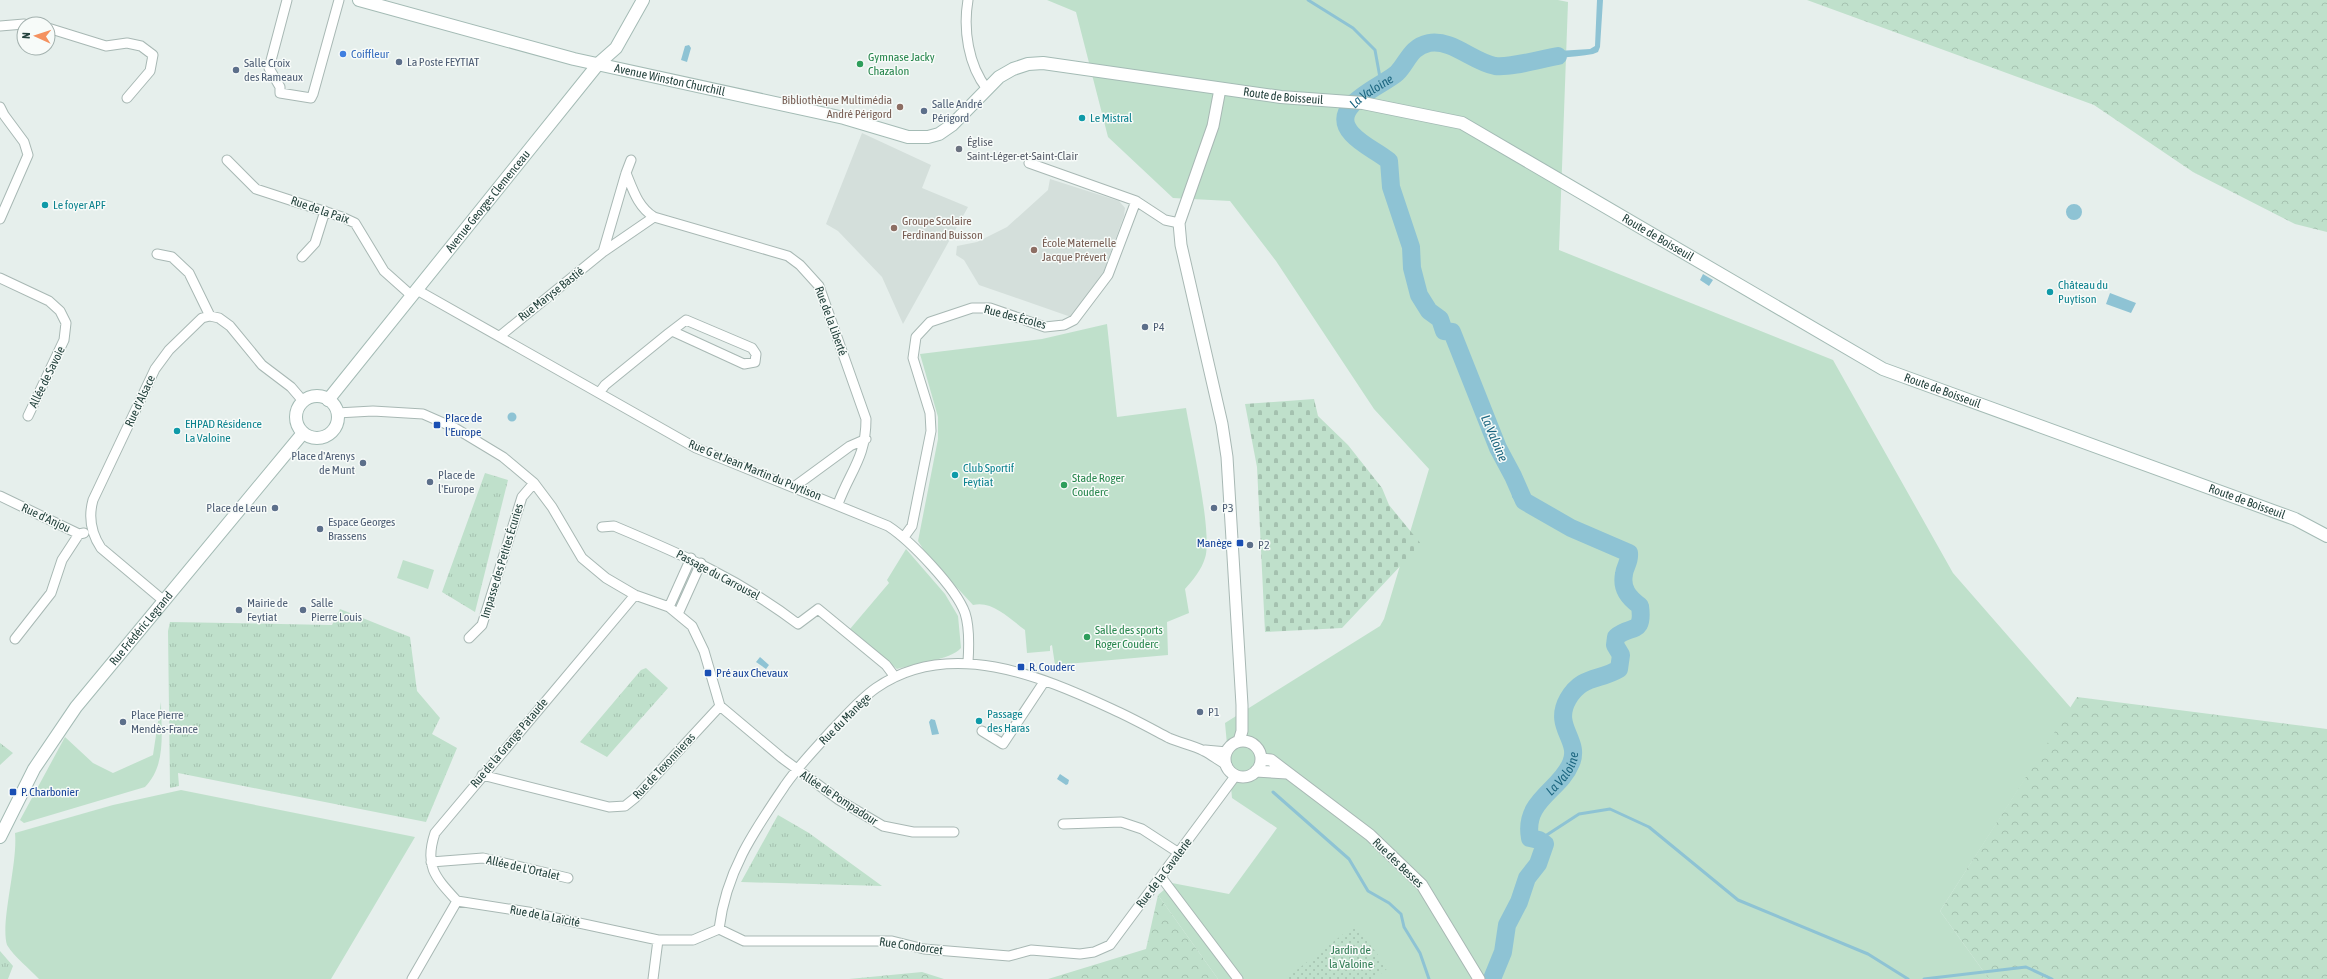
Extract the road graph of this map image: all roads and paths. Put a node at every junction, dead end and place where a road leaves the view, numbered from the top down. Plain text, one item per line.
1 (287, 0) edge
2 (339, 0) edge
3 (359, 0) edge
4 (643, 0) edge
5 (968, 0) edge
6 (394, 5) edge
7 (16, 25) edge
8 (0, 26) edge
9 (56, 30) edge
10 (599, 63) junction
11 (987, 89) junction
12 (1220, 89) junction
13 (127, 98) dead end
14 (972, 105) joint
15 (0, 107) edge
16 (227, 160) dead end
17 (631, 160) dead end
18 (1030, 163) dead end
19 (626, 173) junction
20 (1136, 201) junction
21 (2, 208) edge
22 (324, 211) junction
23 (654, 217) junction
24 (0, 219) edge
25 (1179, 223) junction
26 (603, 252) junction
27 (157, 254) dead end
28 (302, 257) dead end
29 (0, 278) edge
30 (415, 293) junction
31 (210, 316) junction
32 (672, 331) junction
33 (500, 336) junction
34 (599, 393) junction
35 (328, 400) junction
36 (303, 401) junction
37 (337, 413) junction
38 (28, 416) dead end
39 (303, 433) junction
40 (866, 439) junction
41 (534, 482) junction
42 (794, 487) junction
43 (0, 496) edge
44 (838, 504) junction
45 (602, 527) dead end
46 (92, 531) junction
47 (79, 534) junction
48 (2327, 536) edge
49 (904, 537) junction
50 (692, 558) junction
51 (701, 563) junction
52 (635, 595) junction
53 (164, 601) junction
54 (669, 607) junction
55 (678, 614) junction
56 (469, 638) dead end
57 (15, 640) dead end
58 (968, 662) junction
59 (895, 678) junction
60 (1044, 682) junction
61 (1242, 705) junction
62 (720, 706) junction
63 (982, 731) dead end
64 (1239, 741) junction
65 (1255, 745) junction
66 (1203, 750) junction
67 (1227, 752) junction
68 (1261, 759) junction
69 (1227, 765) junction
70 (796, 770) junction
71 (1256, 771) junction
72 (1288, 774) junction
73 (482, 775) junction
74 (1236, 775) junction
75 (4, 821) edge
76 (1063, 824) dead end
77 (954, 832) dead end
78 (0, 837) edge
79 (1179, 853) junction
80 (431, 862) junction
81 (1161, 877) junction
82 (568, 878) dead end
83 (457, 901) junction
84 (719, 929) junction
85 (658, 940) junction
86 (1080, 954) joint
87 (412, 979) edge
88 (653, 979) edge
89 (1238, 979) edge
90 (1479, 979) edge

1 - 2 street
3 - 6 main road, Avenue Winston Churchill
4 - 10 main road, Avenue Georges Clemenceau
5 - 11 street
6 - 10 main road, Avenue Winston Churchill
7 - 8 street
9 - 13 street
10 - 14 main road, Avenue Winston Churchill
10 - 30 main road, Avenue Georges Clemenceau
11 - 12 main road, Route de Boisseuil
11 - 14 main road, Route de Boisseuil
12 - 25 street
12 - 48 main road, Route de Boisseuil
15 - 21 street
16 - 22 street, Rue de la Paix
17 - 19 street
18 - 20 street
19 - 23 street
19 - 26 street
20 - 25 street
20 - 49 street, Rue des Écoles
21 - 24 street
22 - 28 street
22 - 30 street, Rue de la Paix
23 - 26 street, Rue Maryse Bastié
23 - 40 street, Rue de la Liberté
25 - 61 street
26 - 33 street, Rue Maryse Bastié
27 - 31 street
29 - 38 street, Allée de Savoie
30 - 33 street, Rue G et Jean Martin du Puytison
30 - 35 main road, Avenue Georges Clemenceau
31 - 36 street
31 - 46 street, Rue d'Alsace
32 - 32 street
32 - 34 street
33 - 34 street, Rue G et Jean Martin du Puytison
34 - 42 street, Rue G et Jean Martin du Puytison
35 - 36 main road
35 - 37 main road
36 - 39 main road
37 - 39 main road
37 - 41 street
39 - 53 main road, Rue Frédéric Legrand
40 - 42 street
40 - 44 street, Rue de la Liberté
41 - 52 street
41 - 56 street, Impasse des Petites Écuries
42 - 44 street, Rue G et Jean Martin du Puytison
43 - 47 street, Rue d'Anjou
44 - 49 street, Rue G et Jean Martin du Puytison
45 - 50 street, Passage du Carrousel
46 - 47 street, Rue d'Anjou
46 - 53 street, Rue d'Alsace
47 - 57 street
49 - 58 street, Rue G et Jean Martin du Puytison
50 - 51 street, Passage du Carrousel
50 - 54 street
51 - 55 street
51 - 59 street, Passage du Carrousel
52 - 54 street
52 - 73 street, Rue de la Grange Pataude
53 - 75 main road, Rue Frédéric Legrand
54 - 55 street
55 - 62 street
58 - 59 street, Rue du Manège
58 - 60 street, Rue du Manège
59 - 70 street, Rue du Manège
60 - 63 street
60 - 66 street, Rue du Manège
61 - 64 street
61 - 65 street
62 - 70 street, Allée de Pompadour
62 - 73 street, Rue de Texonnieras
64 - 65 street
64 - 67 street
65 - 68 street
66 - 67 street, Rue du Manège
66 - 69 street, Rue du Manège
67 - 69 street
68 - 71 street
68 - 72 street, Rue des Besses
69 - 74 street
70 - 77 street, Allée de Pompadour
70 - 84 street, Rue du Manège
71 - 72 street
71 - 74 street
72 - 90 street, Rue des Besses
73 - 80 street, Rue de la Grange Pataude
74 - 79 street, Rue de la Cavalerie
75 - 78 main road, Rue Frédéric Legrand
76 - 79 street
79 - 81 street, Rue de la Cavalerie
80 - 82 street, Allée de L'Ortalet
80 - 83 street, Rue de la Grange Pataude
81 - 86 street, Rue de la Cavalerie
81 - 89 street
83 - 85 street, Rue de la Laïcité
83 - 87 street
84 - 85 street, Rue de la Laïcité
84 - 86 street, Rue Condorcet
85 - 88 street

